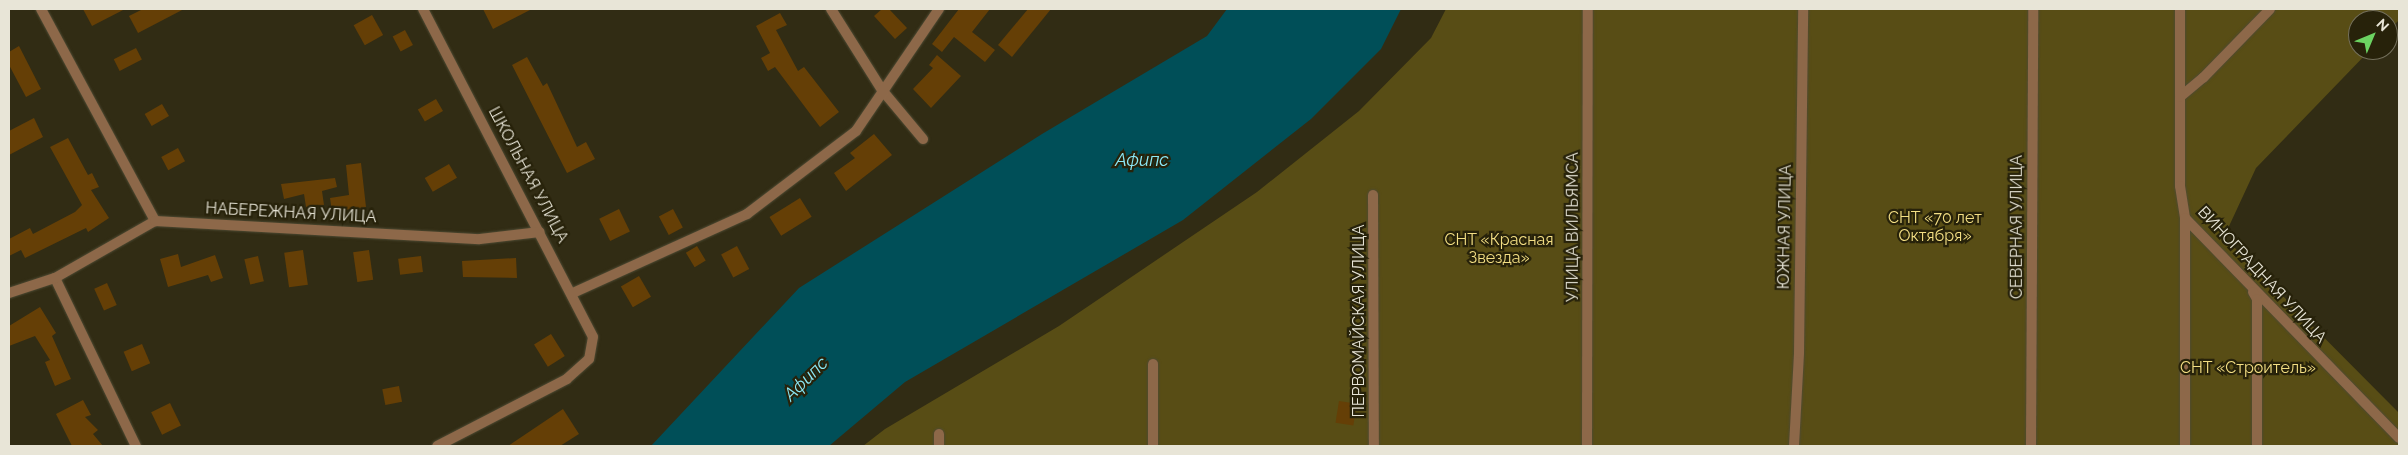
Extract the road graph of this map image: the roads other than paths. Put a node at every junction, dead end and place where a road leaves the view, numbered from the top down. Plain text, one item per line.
1 (41, 9) edge
2 (423, 9) edge
3 (831, 9) edge
4 (940, 9) edge
5 (1588, 9) edge
6 (1803, 9) edge
7 (2033, 9) edge
8 (2180, 9) edge
9 (2270, 9) edge
10 (882, 90) junction
11 (2180, 97) junction
12 (923, 139) dead end
13 (1374, 195) dead end
14 (2185, 218) junction
15 (155, 221) junction
16 (540, 232) junction
17 (55, 278) junction
18 (2249, 285) junction
19 (9, 293) edge
20 (573, 293) junction
21 (1153, 364) dead end
22 (939, 434) dead end
23 (2399, 438) edge
24 (136, 446) edge
25 (437, 446) edge
26 (939, 446) edge
27 (1153, 446) edge
28 (1374, 446) edge
29 (1587, 446) edge
30 (1794, 446) edge
31 (2031, 446) edge
32 (2185, 446) edge
33 (2257, 446) edge

1 - 15 street
2 - 16 street, ШКОЛЬНАЯ УЛИЦА
3 - 10 street
4 - 10 street
5 - 29 street, УЛИЦА ВИЛЬЯМСА
6 - 30 street, ЮЖНАЯ УЛИЦА
7 - 31 street, СЕВЕРНАЯ УЛИЦА
8 - 11 street, ВИНОГРАДНАЯ УЛИЦА
9 - 11 street
10 - 12 street
10 - 20 street
11 - 14 street, ВИНОГРАДНАЯ УЛИЦА
13 - 28 street, ПЕРВОМАЙСКАЯ УЛИЦА
14 - 18 street, ВИНОГРАДНАЯ УЛИЦА
14 - 32 street
15 - 16 street, НАБЕРЕЖНАЯ УЛИЦА
15 - 17 street
16 - 20 street, ШКОЛЬНАЯ УЛИЦА
17 - 19 street
17 - 24 street
18 - 23 street, ВИНОГРАДНАЯ УЛИЦА
18 - 33 street
20 - 25 street, ШКОЛЬНАЯ УЛИЦА
21 - 27 street
22 - 26 street

